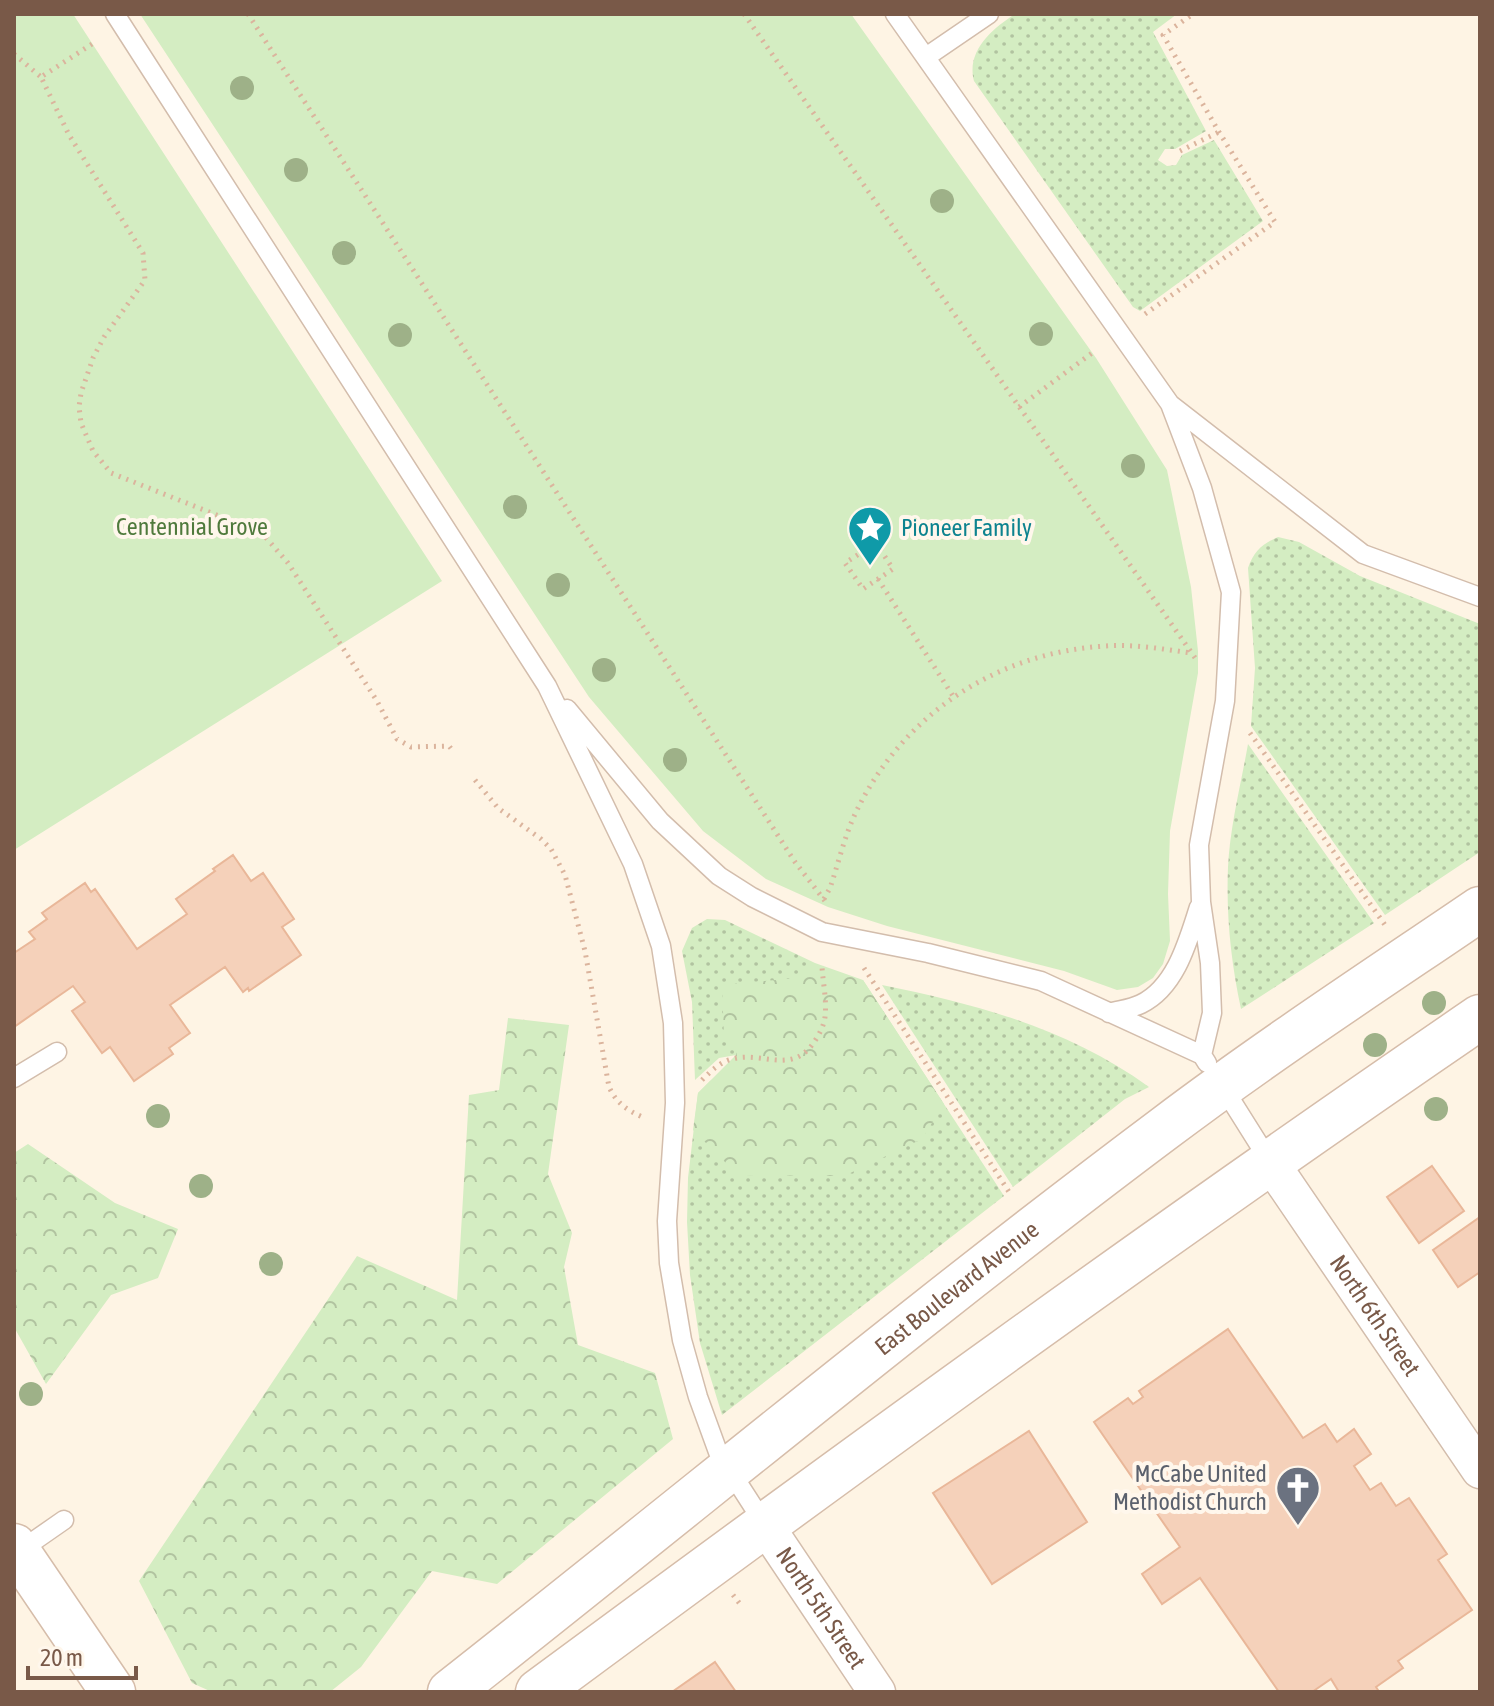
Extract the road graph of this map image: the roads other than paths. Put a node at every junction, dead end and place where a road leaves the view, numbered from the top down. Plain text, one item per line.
1 (115, 14) edge
2 (895, 14) edge
3 (989, 14) edge
4 (926, 57) junction
5 (1170, 404) junction
6 (1480, 597) edge
7 (547, 686) junction
8 (1201, 902) junction
9 (1480, 909) edge
10 (1109, 1013) junction
11 (1480, 1017) edge
12 (57, 1052) dead end
13 (1212, 1070) junction
14 (14, 1078) edge
15 (1270, 1162) junction
16 (729, 1470) junction
17 (1480, 1470) edge
18 (64, 1520) dead end
19 (765, 1525) junction
20 (16, 1549) edge
21 (113, 1692) edge
22 (450, 1692) edge
23 (538, 1692) edge
24 (877, 1692) edge

1 - 7 lane
2 - 4 lane
3 - 4 lane
4 - 5 lane
5 - 6 lane
5 - 8 lane
7 - 10 lane
7 - 16 lane
8 - 10 lane
8 - 13 lane
9 - 13 main road, East Boulevard Avenue
10 - 13 lane
11 - 15 main road
12 - 14 lane
13 - 15 lane
13 - 16 main road, East Boulevard Avenue
15 - 17 street, North 6th Street
15 - 19 main road
16 - 19 lane
16 - 22 main road, East Boulevard Avenue
18 - 20 lane
19 - 23 main road
19 - 24 street, North 5th Street
20 - 21 main road

